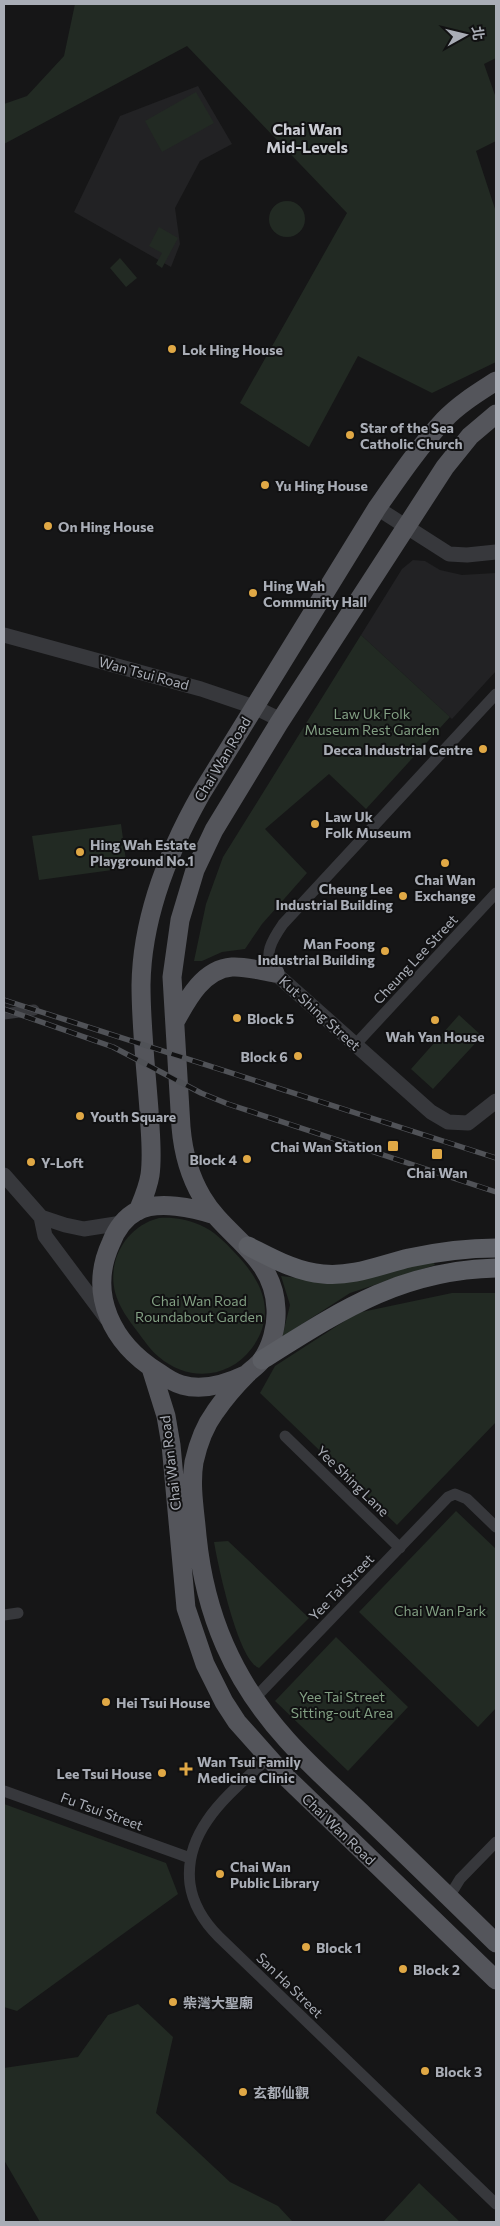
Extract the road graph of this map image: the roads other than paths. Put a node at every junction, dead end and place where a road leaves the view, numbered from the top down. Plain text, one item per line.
1 (496, 380) edge
2 (496, 414) edge
3 (377, 508) junction
4 (405, 526) junction
5 (496, 552) edge
6 (4, 635) edge
7 (496, 694) edge
8 (254, 707) junction
9 (280, 720) junction
10 (496, 893) edge
11 (275, 973) junction
12 (34, 1010) dead end
13 (4, 1014) edge
14 (175, 1022) junction
15 (355, 1045) junction
16 (496, 1101) edge
17 (4, 1175) edge
18 (138, 1211) junction
19 (215, 1215) junction
20 (41, 1217) junction
21 (122, 1223) junction
22 (248, 1246) junction
23 (496, 1248) edge
24 (496, 1268) edge
25 (109, 1321) junction
26 (262, 1360) junction
27 (151, 1368) junction
28 (246, 1375) junction
29 (285, 1436) dead end
30 (496, 1527) edge
31 (400, 1548) junction
32 (18, 1613) dead end
33 (4, 1615) edge
34 (255, 1698) junction
35 (287, 1740) junction
36 (268, 1758) junction
37 (4, 1791) edge
38 (496, 1842) edge
39 (190, 1858) junction
40 (449, 1897) junction
41 (430, 1916) junction
42 (496, 1942) edge
43 (496, 1980) edge
44 (496, 2204) edge

1 - 3 main road, Chai Wan Road
2 - 4 main road, Chai Wan Road
3 - 4 street
3 - 8 main road, Chai Wan Road
4 - 5 street
4 - 9 main road, Chai Wan Road
6 - 8 street, Wan Tsui Road
7 - 11 street, Kut Shing Street
8 - 9 street, Wan Tsui Road
8 - 18 main road, Chai Wan Road
9 - 14 main road, Chai Wan Road
10 - 15 street, Cheung Lee Street
11 - 14 main road
11 - 15 street, Kut Shing Street
12 - 13 street
14 - 19 main road, Chai Wan Road
15 - 16 street, Kut Shing Street
17 - 20 street
18 - 19 main road, Chai Wan Road
18 - 21 main road, Chai Wan Road
19 - 22 main road, Chai Wan Road
20 - 21 street
20 - 25 street
21 - 25 main road, Chai Wan Road
22 - 23 highway
22 - 26 main road, Chai Wan Road
24 - 26 highway
25 - 27 main road, Chai Wan Road
26 - 28 main road, Chai Wan Road
27 - 28 main road, Chai Wan Road
27 - 36 main road, Chai Wan Road
28 - 34 main road, Chai Wan Road
29 - 31 street, Yee Shing Lane
30 - 31 street, Yee Tai Street
31 - 34 street, Yee Tai Street
32 - 33 street
34 - 35 main road, Chai Wan Road
35 - 36 main road
35 - 40 main road, Chai Wan Road
36 - 39 street, San Ha Street
36 - 41 main road, Chai Wan Road
37 - 39 street, Fu Tsui Street
38 - 40 street
39 - 44 street, San Ha Street
40 - 41 main road
40 - 42 main road, Chai Wan Road
41 - 43 main road, Chai Wan Road

